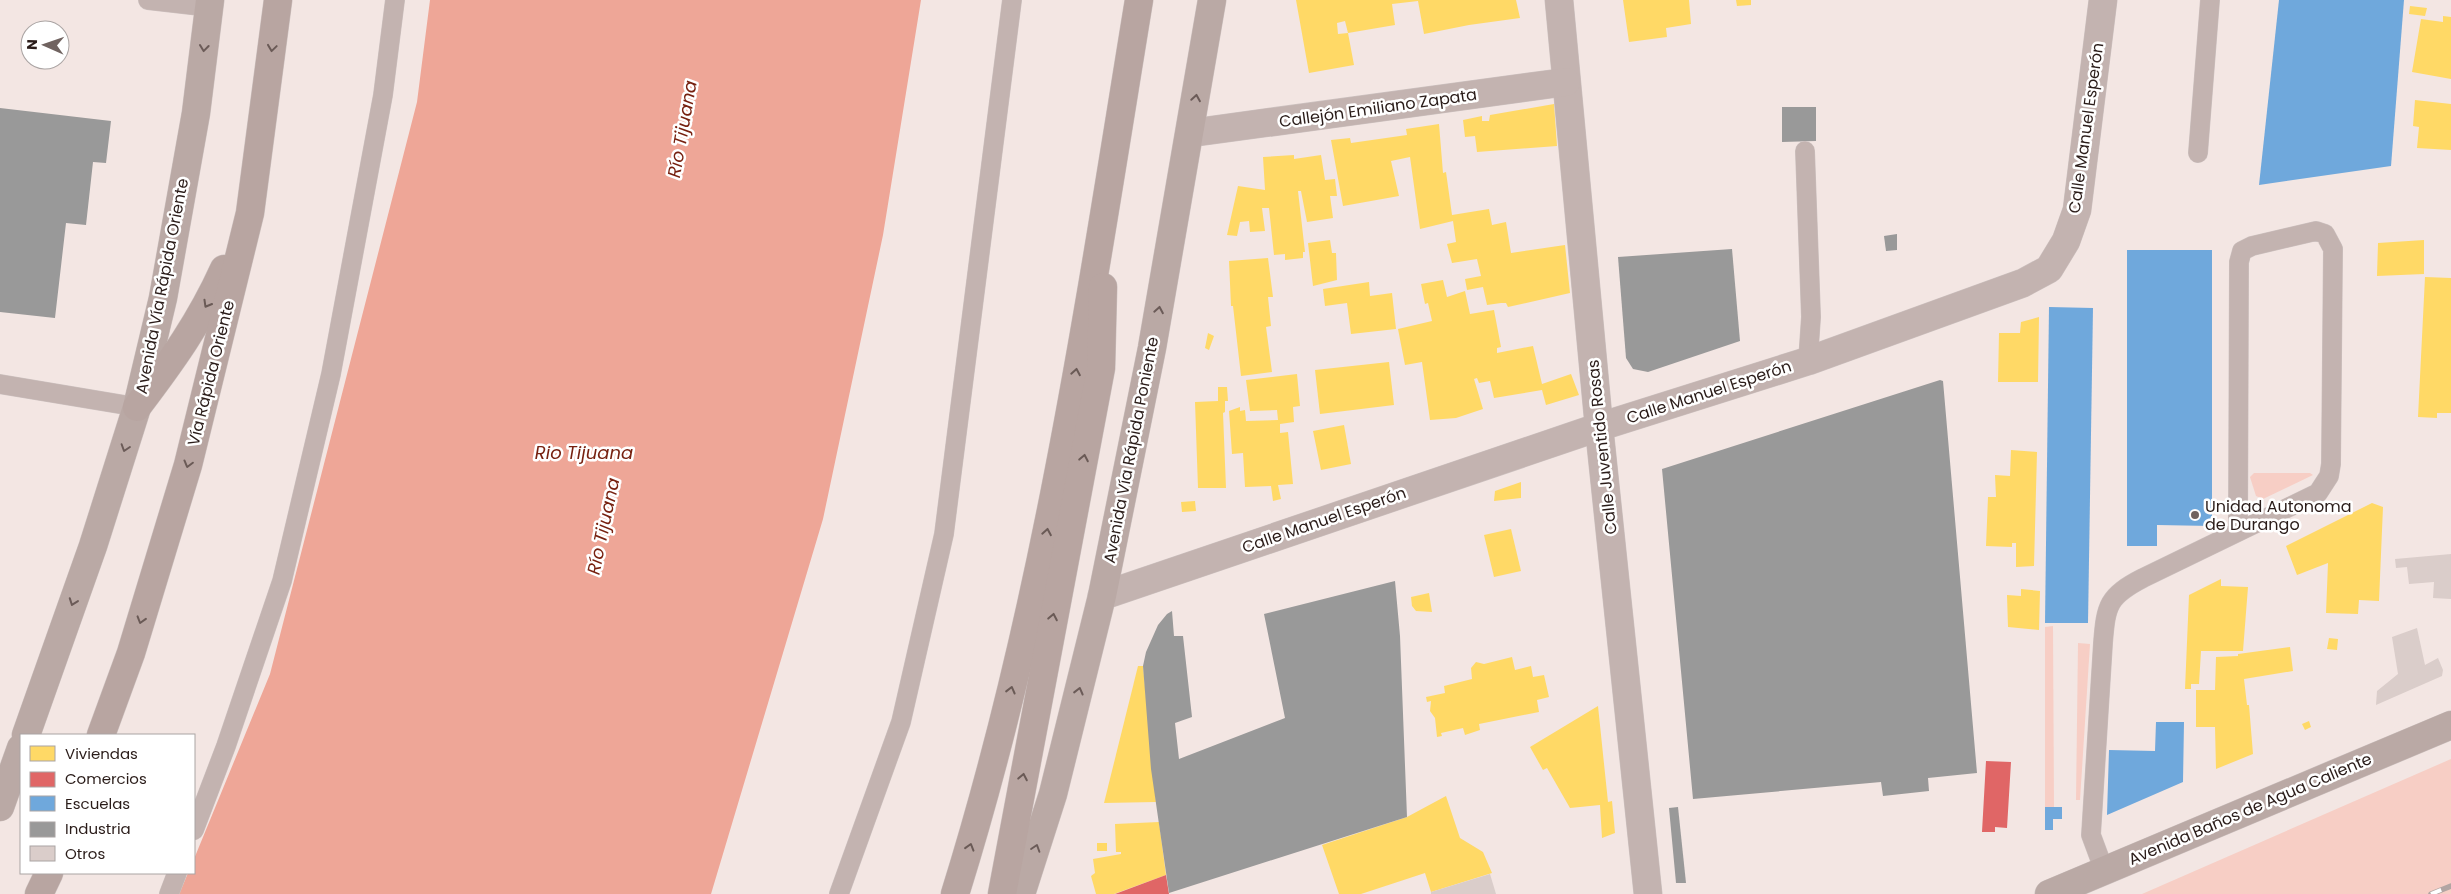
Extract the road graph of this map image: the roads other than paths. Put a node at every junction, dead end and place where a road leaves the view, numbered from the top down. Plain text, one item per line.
1 (148, 0) edge
2 (278, 0) edge
3 (395, 0) edge
4 (1012, 0) edge
5 (1139, 0) edge
6 (1212, 0) edge
7 (1560, 0) edge
8 (2103, 0) edge
9 (2210, 0) edge
10 (210, 3) edge
11 (1566, 82) junction
12 (1191, 133) junction
13 (1805, 151) dead end
14 (2198, 153) dead end
15 (250, 213) junction
16 (1103, 220) junction
17 (1808, 361) junction
18 (0, 384) edge
19 (137, 408) junction
20 (1600, 427) junction
21 (2238, 532) junction
22 (1102, 596) junction
23 (2451, 724) edge
24 (26, 734) edge
25 (101, 734) edge
26 (20, 751) edge
27 (0, 807) edge
28 (195, 827) edge
29 (2104, 870) junction
30 (49, 874) edge
31 (177, 874) edge
32 (39, 894) edge
33 (169, 894) edge
34 (839, 894) edge
35 (955, 894) edge
36 (1002, 894) edge
37 (1021, 894) edge
38 (1648, 894) edge
39 (2049, 894) edge

1 - 10 lane
2 -> 15 highway, Vía Rápida Oriente
3 - 28 lane
4 - 34 lane
5 - 16 highway
12 -> 6 main road, Avenida Vía Rápida Poniente
7 - 11 street, Calle Juventido Rosas
8 - 17 street, Calle Manuel Esperón
9 - 14 lane
10 -> 19 main road, Avenida Vía Rápida Oriente
11 - 12 street, Callejón Emiliano Zapata
11 - 20 street, Calle Juventido Rosas
22 -> 12 main road, Avenida Vía Rápida Poniente
13 - 17 lane
15 -> 19 highway
15 -> 25 highway, Vía Rápida Oriente
35 -> 16 highway
36 -> 16 highway
17 - 20 street, Calle Manuel Esperón
18 - 19 lane
19 -> 24 main road, Avenida Vía Rápida Oriente
20 - 22 street, Calle Manuel Esperón
20 - 38 street, Calle Juventido Rosas
21 - 21 lane
21 - 29 lane
37 -> 22 main road, Avenida Vía Rápida Poniente
23 - 29 main road, Avenida Baños de Agua Caliente
26 - 27 main road
29 - 39 main road, Avenida Baños de Agua Caliente
30 - 32 highway
31 - 33 lane

